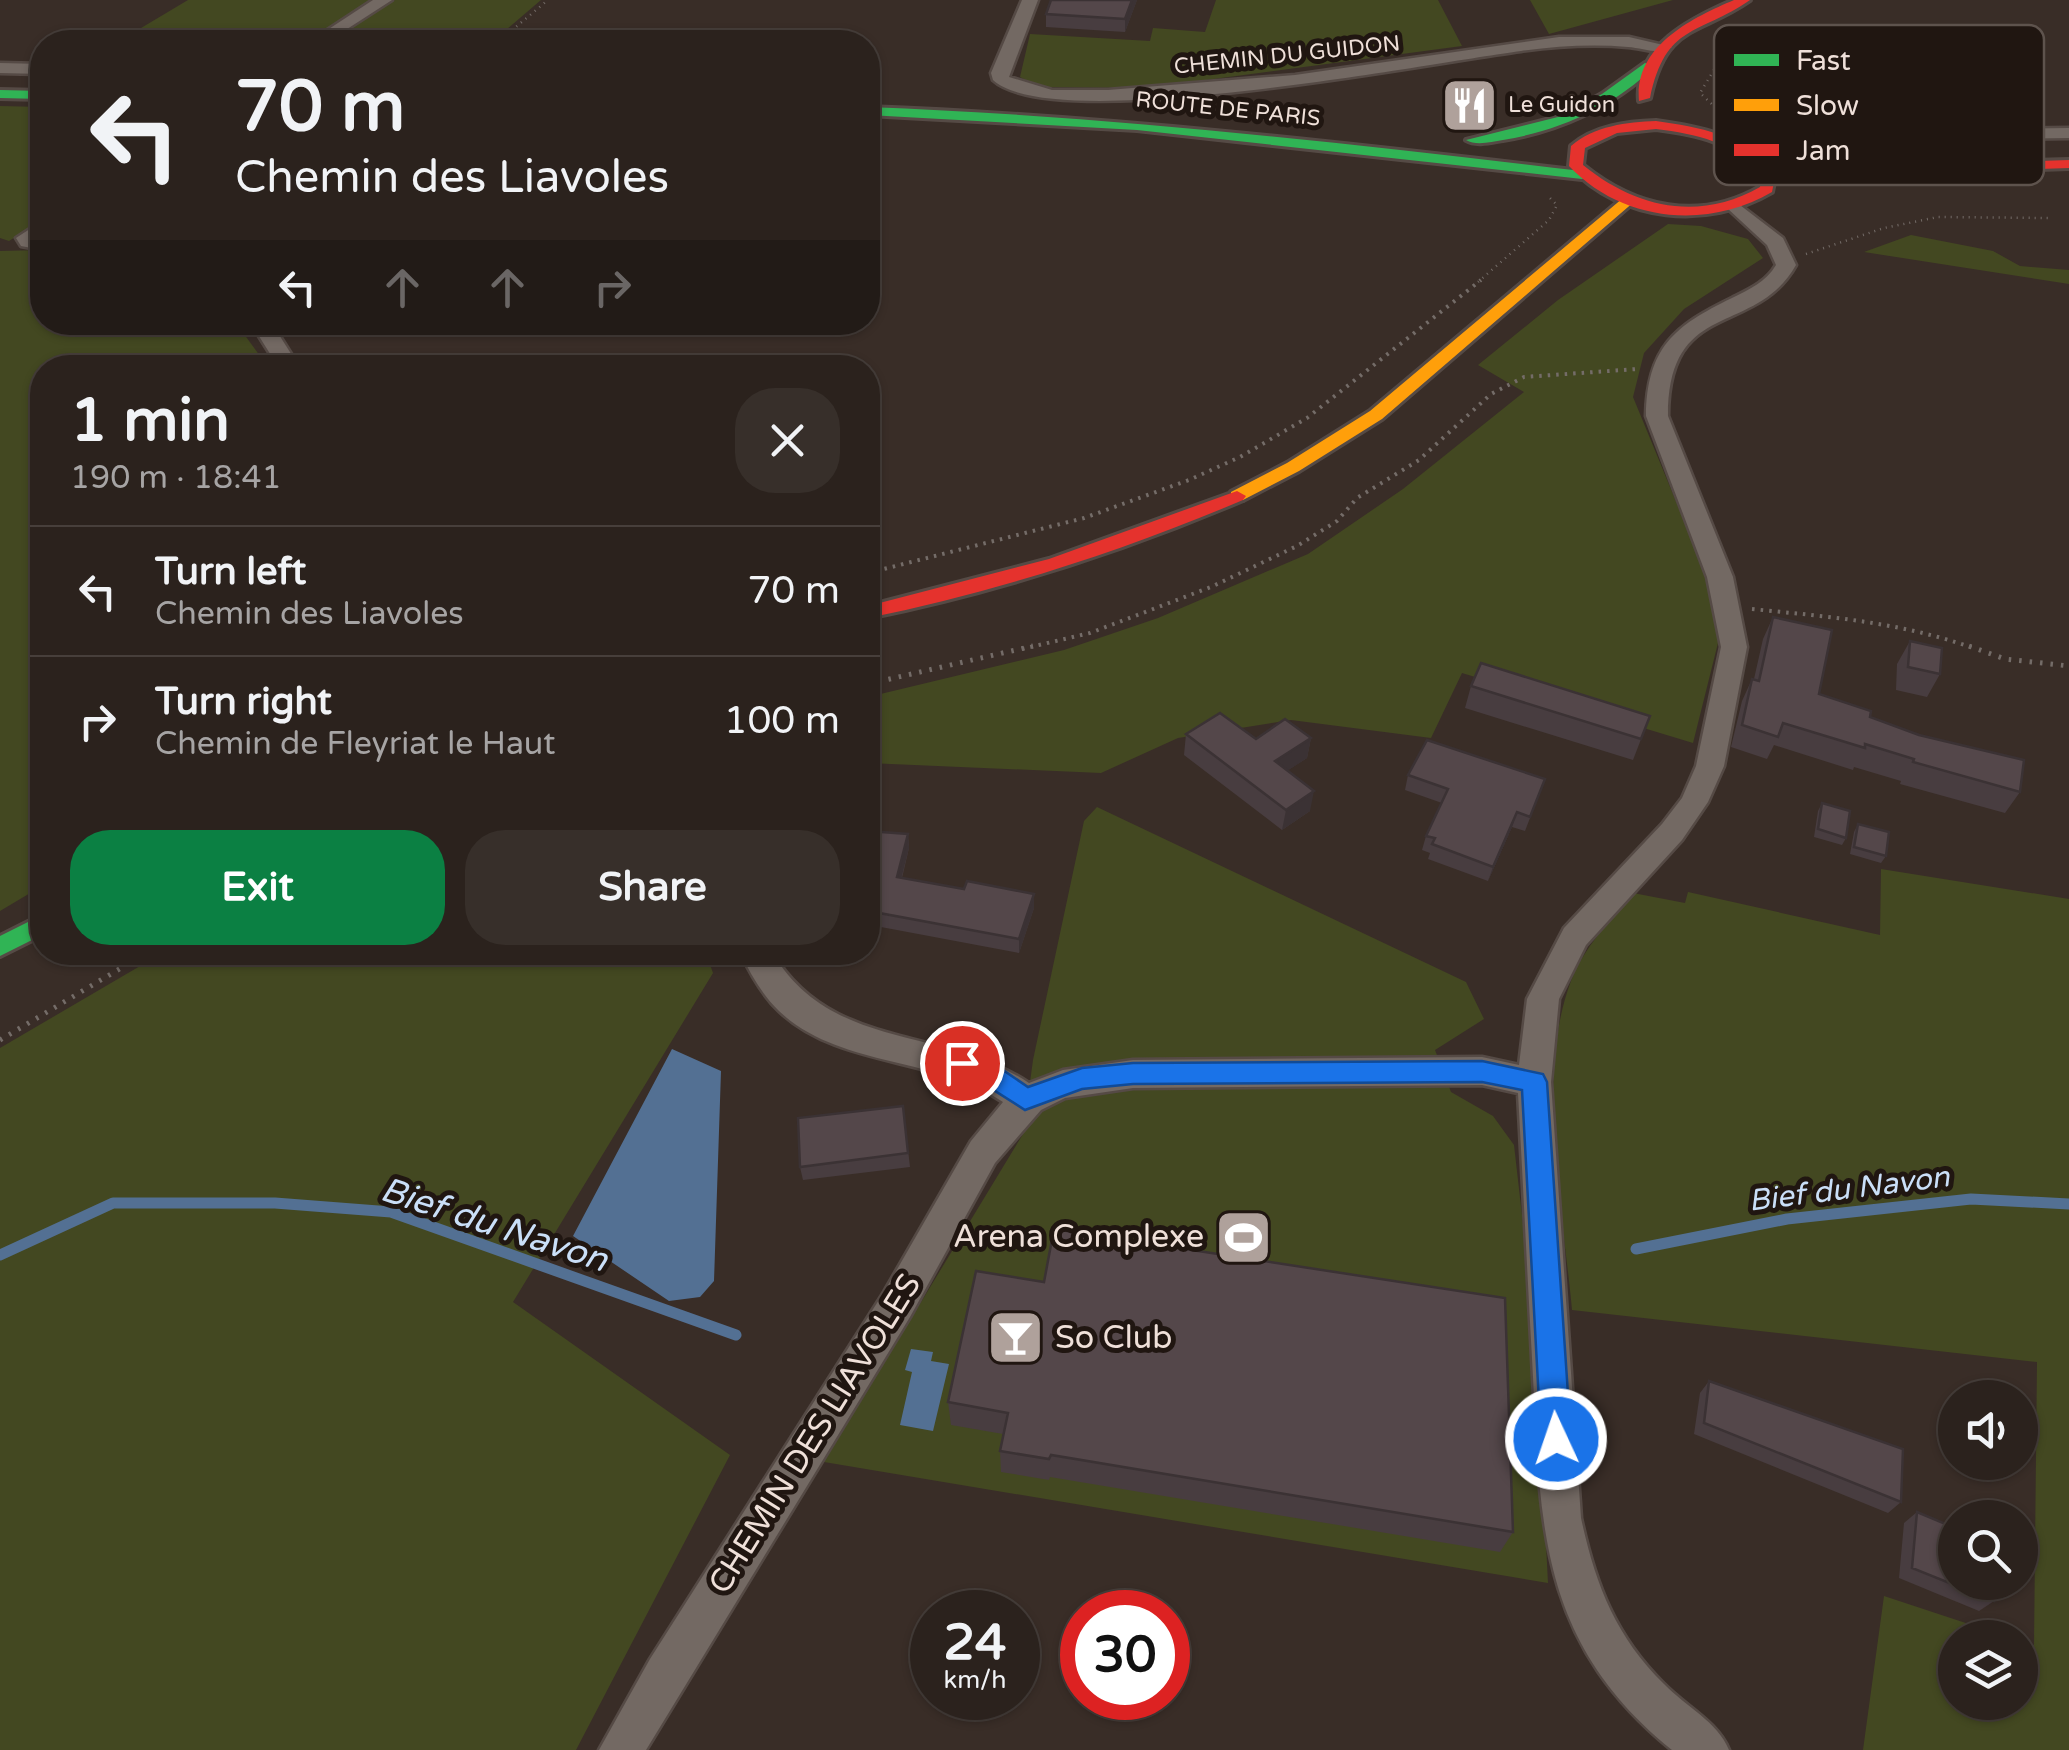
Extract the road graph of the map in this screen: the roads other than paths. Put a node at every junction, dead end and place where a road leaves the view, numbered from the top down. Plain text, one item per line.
1 (384, 0) edge
2 (1030, 0) edge
3 (1744, 0) edge
4 (335, 30) edge
5 (1664, 46) junction
6 (1649, 66) junction
7 (0, 68) edge
8 (30, 69) edge
9 (0, 85) edge
10 (30, 86) edge
11 (0, 94) edge
12 (30, 95) edge
13 (880, 100) edge
14 (880, 112) edge
15 (1656, 125) junction
16 (2044, 133) edge
17 (2069, 133) edge
18 (1714, 137) edge
19 (1408, 142) junction
20 (1578, 146) junction
21 (2069, 164) edge
22 (2044, 165) edge
23 (1582, 174) junction
24 (1768, 185) edge
25 (1628, 202) junction
26 (1736, 208) junction
27 (30, 240) edge
28 (0, 248) edge
29 (880, 609) edge
30 (30, 931) edge
31 (0, 947) edge
32 (762, 965) edge
33 (1534, 1082) junction
34 (1025, 1099) junction
35 (621, 1750) edge
36 (1708, 1750) edge

1 - 4 street
2 - 5 street, CHEMIN DU GUIDON
3 - 5 main road
5 - 6 main road
6 - 15 main road
6 - 19 main road
7 - 8 street
9 - 10 main road
11 - 12 main road
13 - 19 main road, ROUTE DE PARIS
14 - 23 main road, ROUTE DE PARIS
15 - 18 main road, ROUTE DE PARIS
15 - 20 main road, ROUTE DE PARIS
16 - 17 street
19 - 20 main road, ROUTE DE PARIS
20 - 23 main road
21 - 22 main road
23 - 25 main road
24 - 26 main road
25 - 26 main road
25 - 29 main road
26 - 33 street
27 - 28 street
30 - 31 main road
32 - 34 street
33 - 34 street, CHEMIN DES LIAVOLES
33 - 36 street
34 - 35 street, CHEMIN DES LIAVOLES

